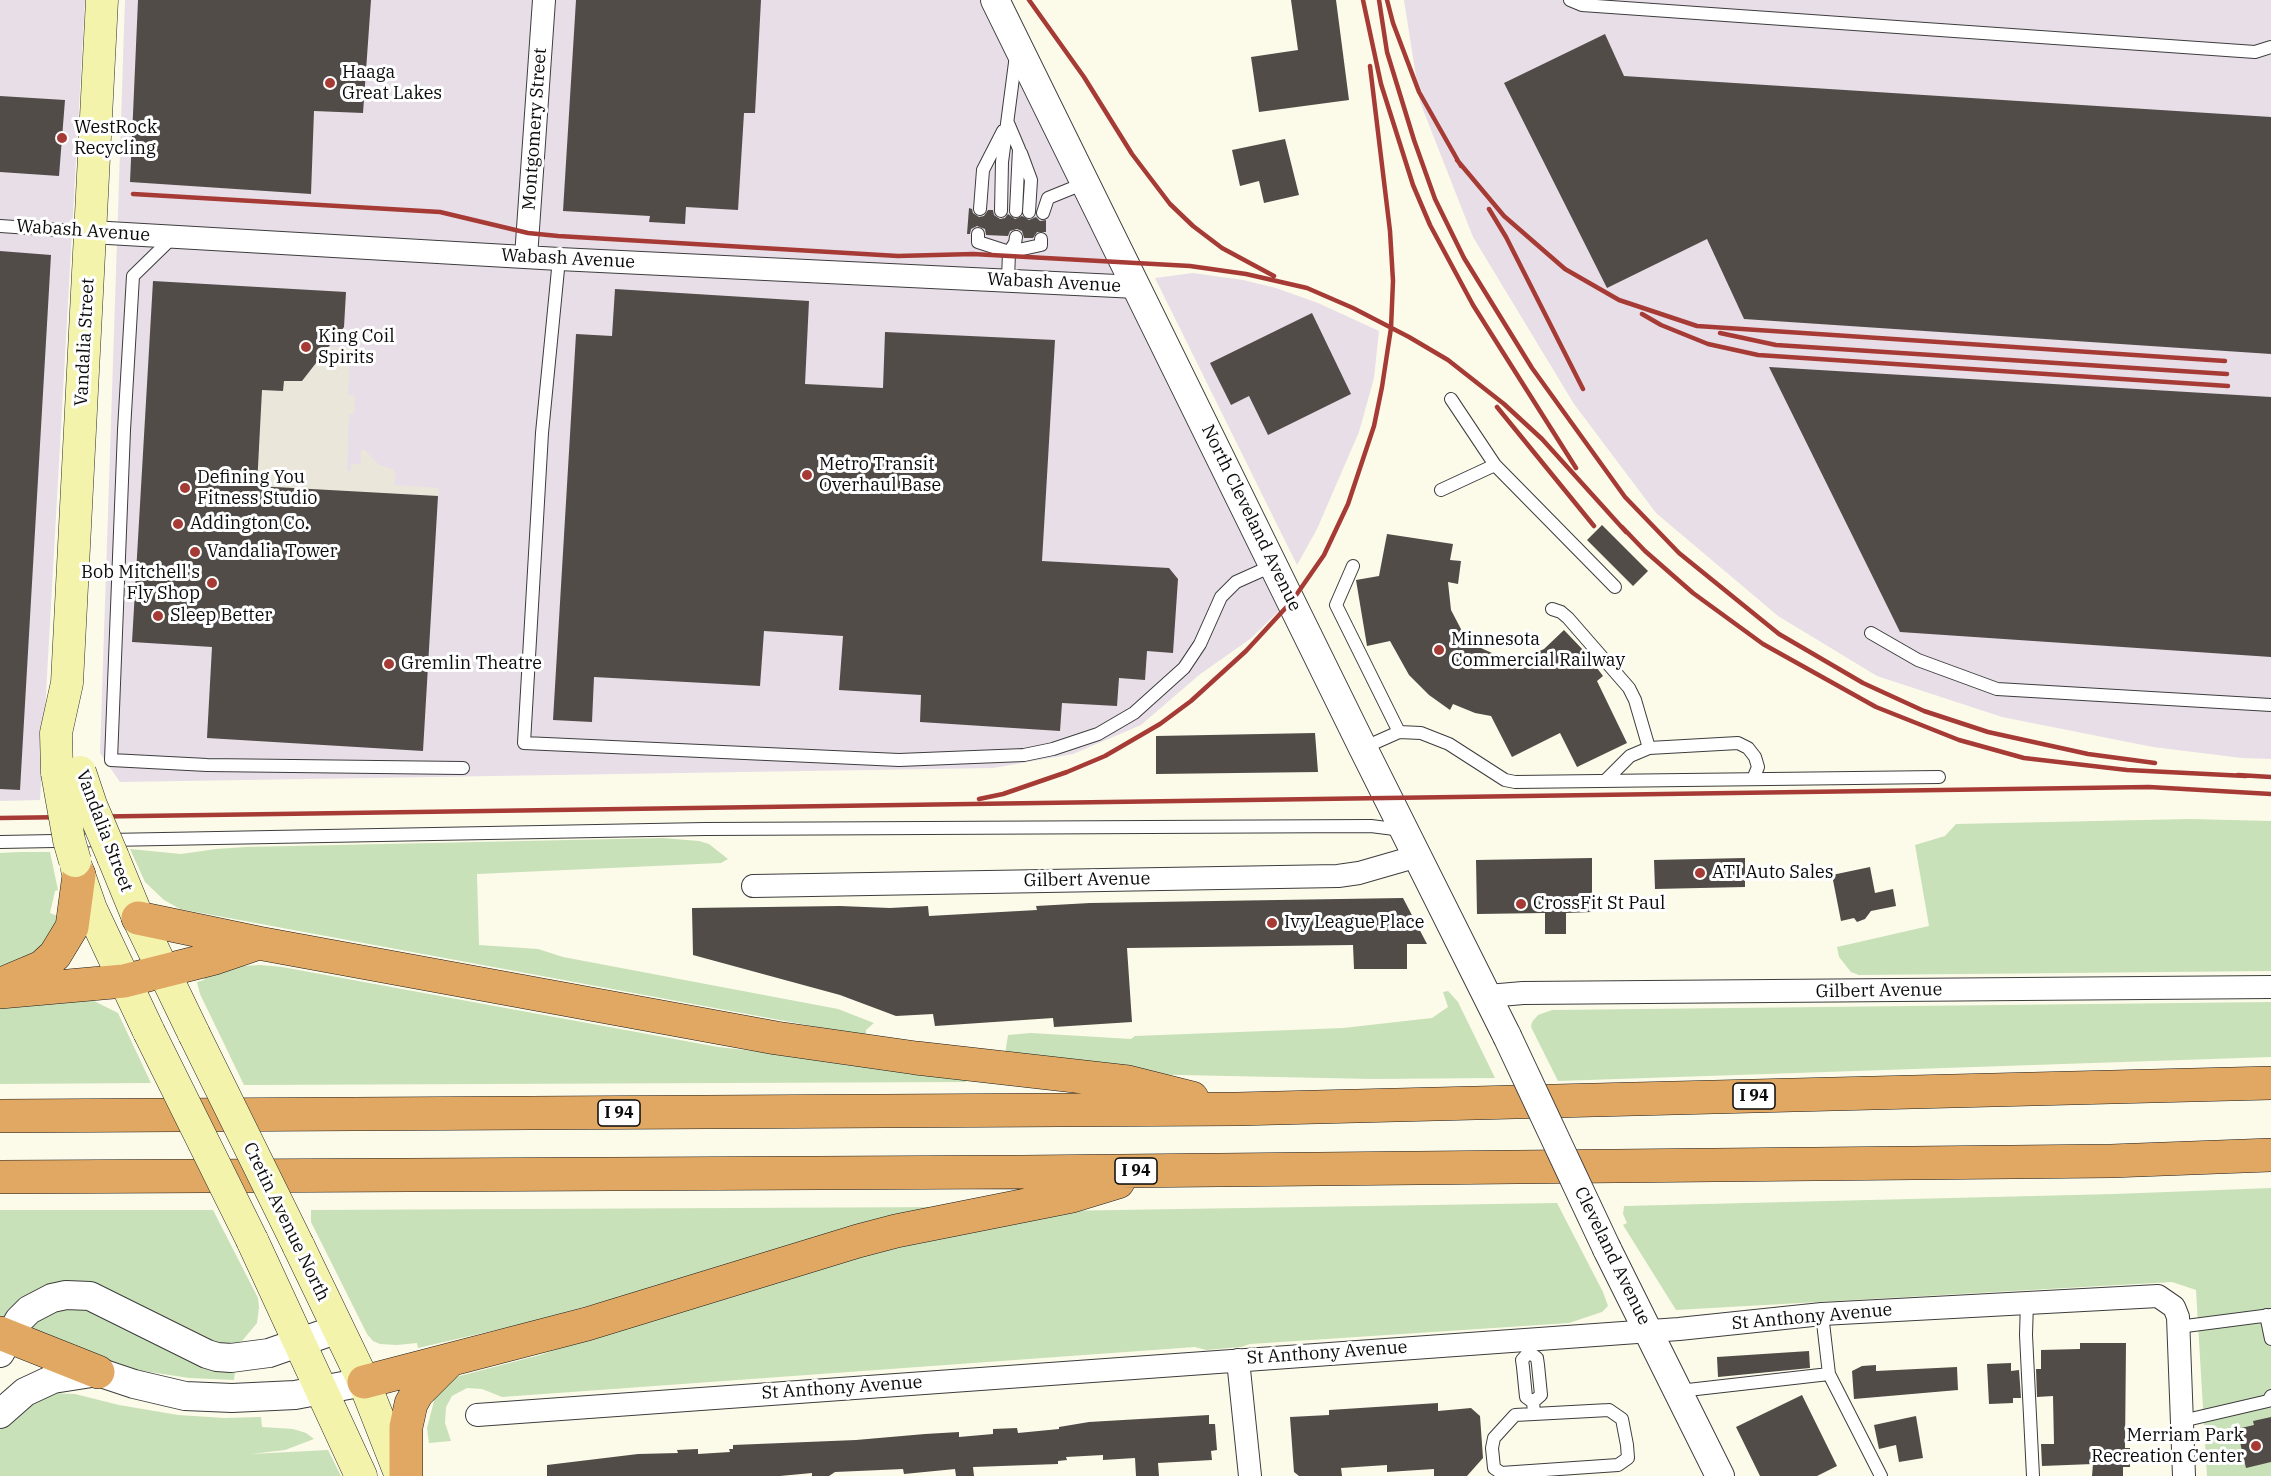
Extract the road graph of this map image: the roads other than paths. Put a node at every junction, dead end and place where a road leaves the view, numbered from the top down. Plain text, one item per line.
1 (102, 0) edge
2 (544, 0) edge
3 (995, 0) edge
4 (1570, 0) edge
5 (1017, 45) junction
6 (2271, 47) edge
7 (1008, 122) junction
8 (1019, 149) junction
9 (1031, 180) junction
10 (1085, 183) junction
11 (1048, 198) junction
12 (980, 209) dead end
13 (1000, 211) dead end
14 (1016, 212) dead end
15 (1029, 213) dead end
16 (1043, 213) dead end
17 (0, 226) edge
18 (91, 232) junction
19 (978, 234) dead end
20 (999, 236) dead end
21 (173, 237) junction
22 (1009, 252) junction
23 (526, 257) junction
24 (559, 259) junction
25 (1008, 280) junction
26 (1137, 287) junction
27 (1451, 399) dead end
28 (1496, 465) junction
29 (1441, 490) dead end
30 (1274, 565) junction
31 (1353, 566) dead end
32 (1615, 586) dead end
33 (1552, 609) dead end
34 (1871, 633) dead end
35 (2271, 705) edge
36 (1399, 732) junction
37 (1363, 748) junction
38 (1648, 748) junction
39 (463, 768) dead end
40 (68, 772) junction
41 (1939, 777) dead end
42 (1753, 779) junction
43 (1605, 781) junction
44 (1405, 830) junction
45 (0, 842) edge
46 (110, 849) junction
47 (1418, 856) junction
48 (75, 859) junction
49 (753, 886) dead end
50 (138, 918) junction
51 (258, 943) junction
52 (163, 972) junction
53 (124, 981) junction
54 (0, 984) edge
55 (2271, 987) edge
56 (0, 992) edge
57 (1488, 996) junction
58 (1507, 1036) joint
59 (2271, 1083) edge
60 (1237, 1109) junction
61 (0, 1116) edge
62 (2271, 1155) edge
63 (1151, 1171) junction
64 (0, 1177) edge
65 (2027, 1301) junction
66 (1822, 1314) junction
67 (2269, 1315) edge
68 (2176, 1317) junction
69 (338, 1329) junction
70 (1648, 1331) junction
71 (2271, 1338) edge
72 (3, 1341) edge
73 (300, 1343) junction
74 (1528, 1346) junction
75 (1238, 1360) junction
76 (449, 1361) junction
77 (98, 1372) junction
78 (1828, 1374) junction
79 (364, 1382) junction
80 (321, 1388) junction
81 (1678, 1391) junction
82 (2271, 1396) edge
83 (1534, 1408) junction
84 (0, 1414) edge
85 (477, 1415) dead end
86 (2182, 1421) junction
87 (361, 1476) edge
88 (401, 1476) edge
89 (406, 1476) edge
90 (1250, 1476) edge
91 (1720, 1476) edge
92 (1881, 1476) edge
93 (2033, 1476) edge
94 (2184, 1476) edge

1 - 18 main road, Vandalia Street
2 - 23 street, Montgomery Street
3 - 5 street, North Cleveland Avenue
4 - 6 lane
5 - 7 lane
5 - 10 street, North Cleveland Avenue
7 - 8 lane
7 - 12 lane
7 - 13 lane
8 - 9 lane
8 - 14 lane
9 - 11 lane
9 - 15 lane
10 - 11 lane
10 - 26 street, North Cleveland Avenue
11 - 16 lane
17 - 18 lane, Wabash Avenue
18 - 21 street, Wabash Avenue
18 - 40 main road, Vandalia Street
19 - 22 lane
20 - 22 lane
21 - 23 street, Wabash Avenue
21 - 39 lane
22 - 22 lane
22 - 25 lane
23 - 24 street, Wabash Avenue
24 - 25 street, Wabash Avenue
24 - 30 lane
25 - 26 street, Wabash Avenue
26 - 30 street, North Cleveland Avenue
27 - 28 lane
28 - 29 lane
28 - 32 lane
30 - 37 street, North Cleveland Avenue
31 - 36 lane
33 - 38 lane
34 - 35 lane
36 - 37 lane
36 - 43 lane
37 - 44 street, North Cleveland Avenue
38 - 42 lane
38 - 43 lane
40 - 46 main road, Vandalia Street, bridge
40 - 48 main road, Vandalia Street, bridge
41 - 42 lane
42 - 43 lane
44 - 46 lane
44 - 47 street, North Cleveland Avenue
45 - 48 lane
46 - 48 lane
46 - 50 main road, Vandalia Street
47 - 49 street, Gilbert Avenue
47 - 57 street, North Cleveland Avenue
48 - 53 main road, Vandalia Street
48 - 54 highway
50 - 51 highway
50 - 52 main road, Vandalia Street
51 - 52 highway
51 - 60 highway
52 - 53 highway
52 - 69 main road, Cretin Avenue North, bridge
53 - 56 highway
53 - 73 main road, bridge
55 - 57 street, Gilbert Avenue
57 - 58 street, North Cleveland Avenue
58 - 70 street, Cleveland Avenue, bridge
59 - 60 highway, I 94
60 - 61 highway, I 94
62 - 63 highway, I 94
63 - 64 highway, I 94
63 - 76 highway
65 - 66 street, St Anthony Avenue
65 - 68 street, St Anthony Avenue
65 - 93 lane
66 - 70 street, St Anthony Avenue
66 - 78 lane
67 - 68 lane
67 - 71 lane
68 - 86 street
69 - 73 street
69 - 79 main road, Cretin Avenue North
70 - 74 street, St Anthony Avenue
70 - 81 street, Cleveland Avenue
72 - 73 street
72 - 77 highway
73 - 80 main road
74 - 75 street, St Anthony Avenue
74 - 83 lane
75 - 85 street, St Anthony Avenue
75 - 90 street
76 - 79 highway
76 - 89 highway
77 - 80 street
77 - 84 street
78 - 81 lane
78 - 92 lane
79 - 80 street
79 - 88 main road, Cretin Avenue North
80 - 87 main road
81 - 91 street, Cleveland Avenue
82 - 86 lane
83 - 83 lane
86 - 94 street

